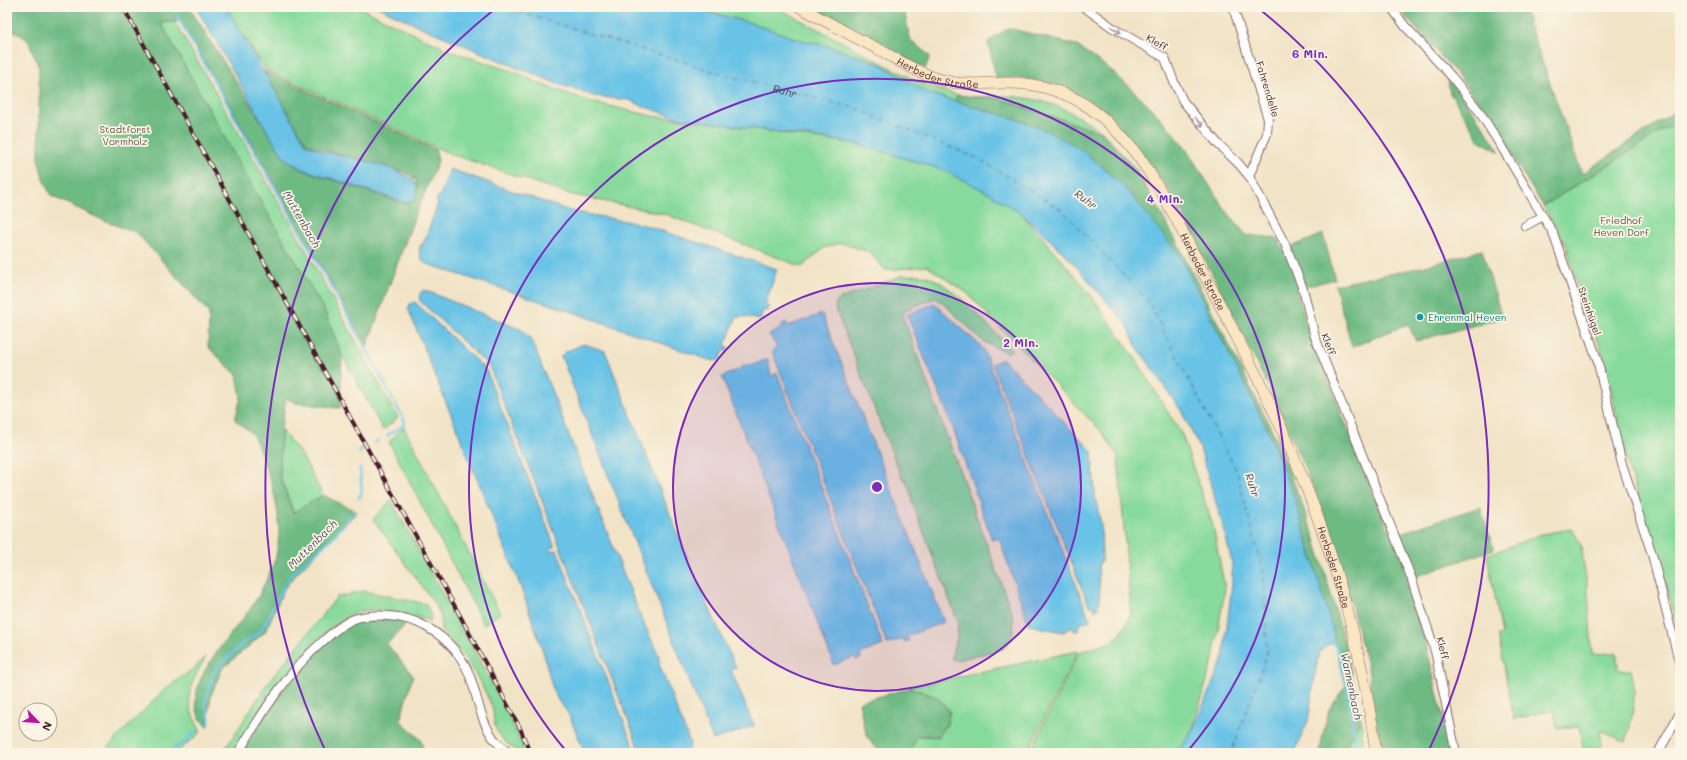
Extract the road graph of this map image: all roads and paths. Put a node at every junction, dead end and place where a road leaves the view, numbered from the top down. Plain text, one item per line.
1 (800, 7) edge
2 (1084, 7) edge
3 (1233, 7) edge
4 (1391, 7) edge
5 (1249, 176) junction
6 (1542, 216) junction
7 (1525, 226) dead end
8 (1680, 665) edge
9 (1680, 713) edge
10 (238, 753) edge
11 (509, 753) edge
12 (1376, 753) edge
13 (1456, 753) edge
14 (1658, 753) edge

1 - 12 main road, Herbeder Straße
2 -> 5 street, Kleff
3 - 5 street, Fahrendelle
4 - 6 street, Steinhügel
5 - 13 street, Kleff
6 - 7 street
6 - 8 street, Steinhügel
9 - 14 street
10 - 11 street

